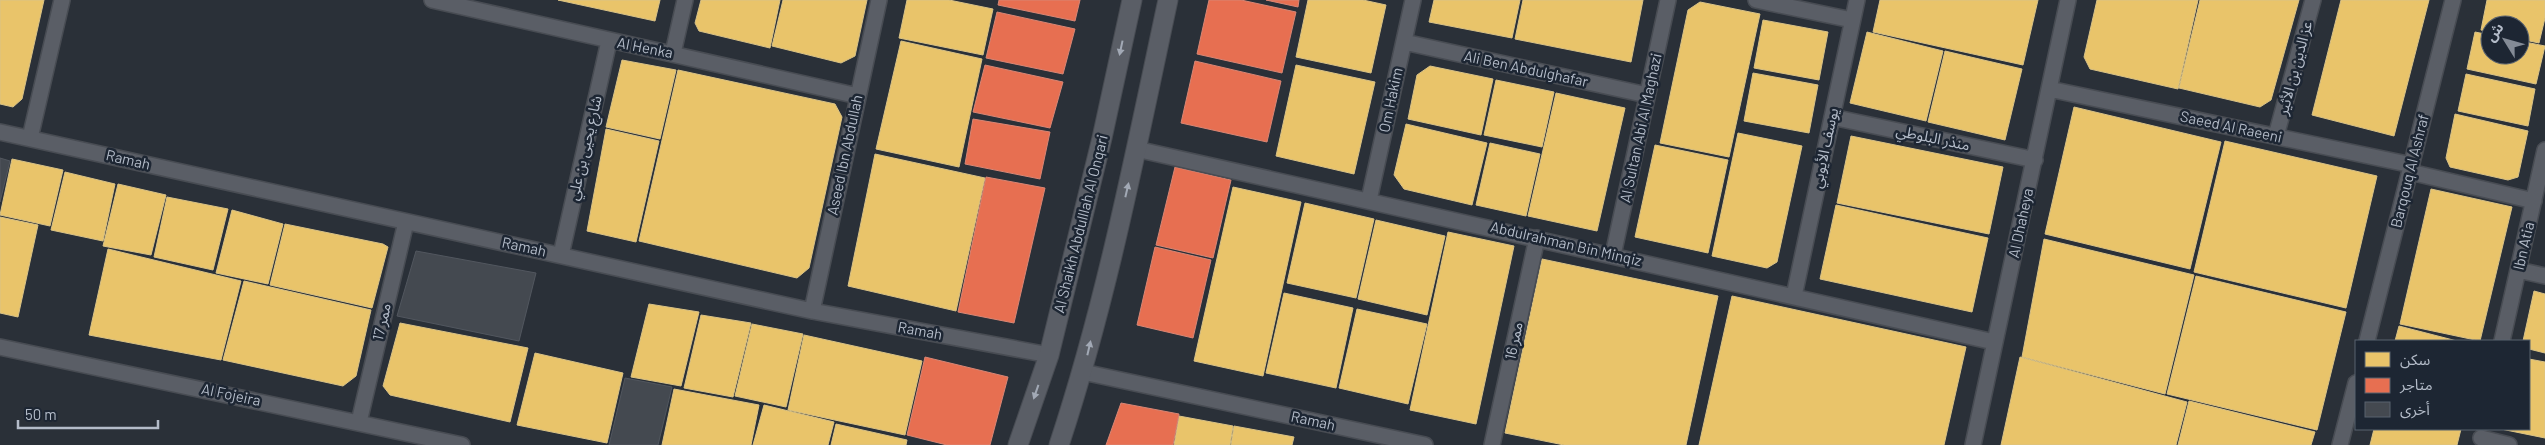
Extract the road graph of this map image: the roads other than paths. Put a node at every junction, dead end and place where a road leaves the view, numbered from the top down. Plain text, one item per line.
1 (62, 0) edge
2 (432, 0) edge
3 (685, 0) edge
4 (880, 0) edge
5 (1132, 0) edge
6 (1168, 0) edge
7 (1413, 0) edge
8 (1668, 0) edge
9 (1756, 0) edge
10 (1857, 0) edge
11 (2068, 0) edge
12 (2313, 0) edge
13 (2453, 0) edge
14 (474, 5) edge
15 (1852, 20) junction
16 (609, 41) junction
17 (1404, 42) junction
18 (673, 53) junction
19 (2050, 89) junction
20 (1648, 95) junction
21 (858, 96) junction
22 (1832, 117) junction
23 (0, 132) edge
24 (2276, 136) junction
25 (30, 138) junction
26 (1136, 149) junction
27 (2545, 150) edge
28 (2035, 160) junction
29 (2411, 168) junction
30 (1369, 200) junction
31 (2534, 200) junction
32 (406, 222) junction
33 (1537, 238) junction
34 (561, 255) junction
35 (1613, 255) junction
36 (2518, 270) junction
37 (2545, 276) edge
38 (1794, 296) junction
39 (812, 311) junction
40 (2367, 340) edge
41 (2502, 340) edge
42 (1994, 342) junction
43 (0, 347) edge
44 (1049, 355) junction
45 (1083, 372) junction
46 (2355, 387) edge
47 (359, 422) junction
48 (2481, 437) edge
49 (413, 439) edge
50 (462, 445) edge
51 (1018, 445) edge
52 (1059, 445) edge
53 (1425, 445) edge
54 (1492, 445) edge
55 (1973, 445) edge
56 (2340, 445) edge
57 (2509, 445) edge

1 - 25 street
2 - 14 street, Al Henka
3 - 18 street
4 - 21 street, Aseed Ibn Abdullah
5 -> 44 street, Al Shaikh Abdulllah Al Onqari
6 - 26 street
7 - 17 street, Om Hakim
8 - 20 street, Al Sultan Abi Al Maghazi
9 - 15 street
10 - 15 street, يوسف الأيوبي
11 - 19 street, Al Dhaheya
12 - 24 street, عز الدين بن الأثير
13 - 29 street, Barqouq Al Ashraf
14 - 16 street, Al Henka
15 - 22 street, يوسف الأيوبي
16 - 18 street, Al Henka
16 - 34 street, شارع يحيى بن علي
17 - 20 street, Ali Ben Abdulghafar
17 - 30 street, Om Hakim
18 - 21 street, Al Henka
19 - 24 street, Saeed Al Raeeni
19 - 28 street, Al Dhaheya
20 - 35 street, Al Sultan Abi Al Maghazi
21 - 39 street, Aseed Ibn Abdullah
22 - 28 street, منذر البلوطي
22 - 38 street, يوسف الأيوبي
23 - 25 street, Ramah
24 - 29 street, Saeed Al Raeeni
25 - 32 street, Ramah
26 - 30 street, Abdulrahman Bin Minqiz
45 -> 26 street
27 - 31 street, Ibn Atia
28 - 42 street, Al Dhaheya
29 - 31 street, Saeed Al Raeeni
29 - 40 street, Barqouq Al Ashraf
30 - 33 street, Abdulrahman Bin Minqiz
31 - 36 street, Ibn Atia
32 - 34 street, Ramah
32 - 47 street, ممر 17
33 - 35 street, Abdulrahman Bin Minqiz
33 - 54 street, ممر 16
34 - 39 street, Ramah
35 - 38 street, Abdulrahman Bin Minqiz
36 - 37 street
36 - 41 street, Ibn Atia
38 - 42 street, Abdulrahman Bin Minqiz
39 - 44 street, Ramah
42 - 55 street, Al Dhaheya
43 - 47 street, Al Fojeira
44 -> 51 street, Al Shaikh Abdulllah Al Onqari
45 - 52 street
45 - 53 street, Ramah
46 - 56 street
47 - 49 street, Al Fojeira
48 - 57 street
49 - 50 street, Al Fojeira

